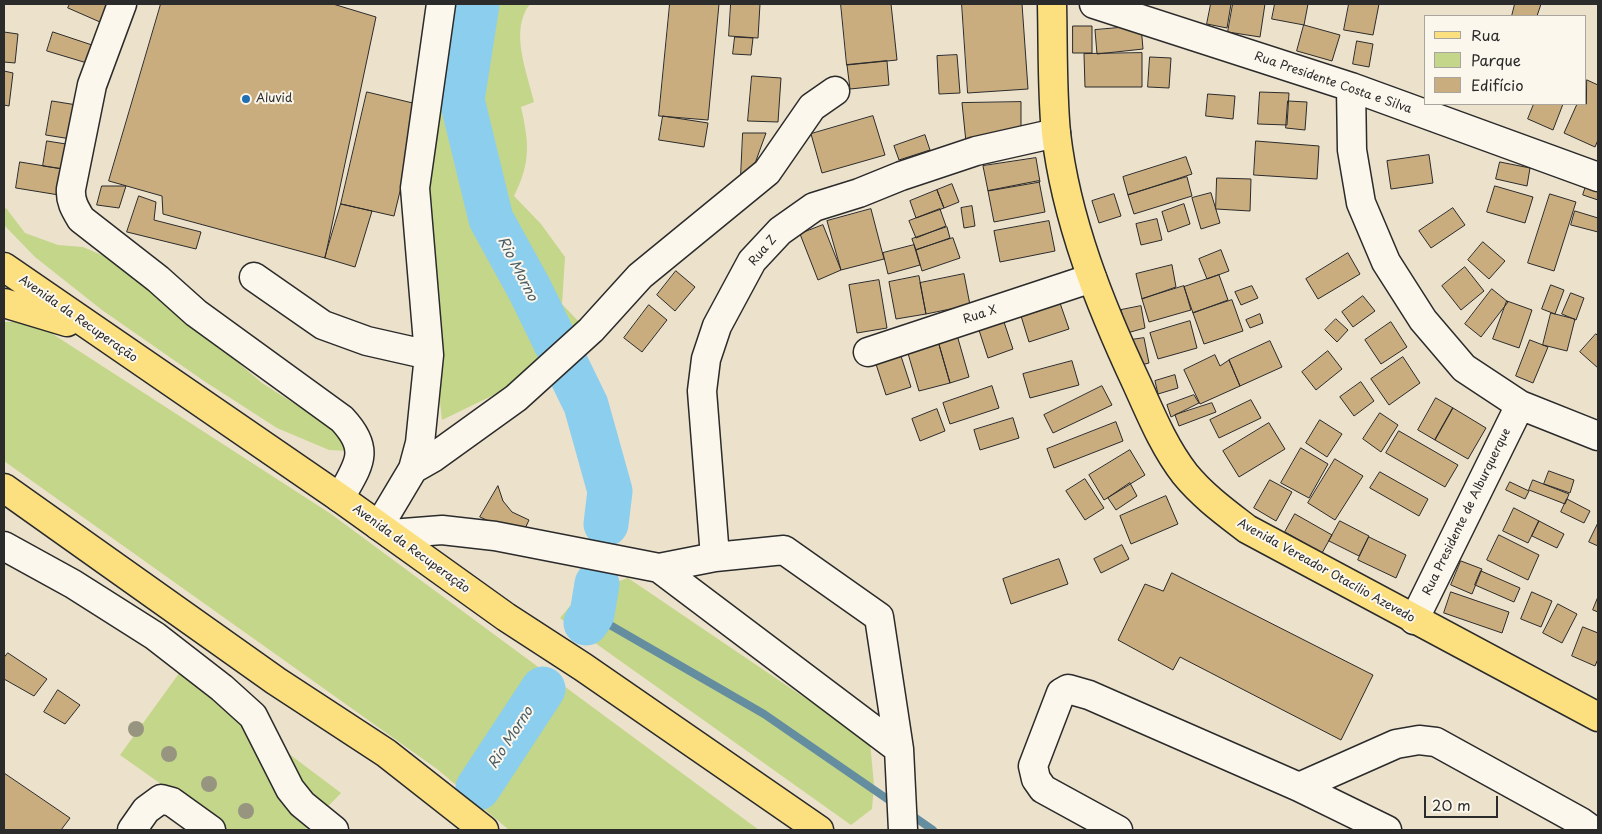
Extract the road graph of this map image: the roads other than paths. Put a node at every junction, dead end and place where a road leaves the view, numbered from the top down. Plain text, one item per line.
1 (122, 4) edge
2 (1052, 4) edge
3 (1094, 4) edge
4 (434, 5) edge
5 (1351, 87) junction
6 (835, 91) dead end
7 (1056, 132) junction
8 (1598, 177) edge
9 (4, 267) edge
10 (254, 277) dead end
11 (1092, 278) junction
12 (4, 303) edge
13 (94, 331) junction
14 (868, 352) dead end
15 (429, 355) junction
16 (1520, 405) junction
17 (1598, 436) edge
18 (412, 469) junction
19 (6, 491) edge
20 (340, 498) junction
21 (384, 530) junction
22 (4, 546) edge
23 (715, 557) junction
24 (659, 568) junction
25 (1414, 620) junction
26 (1598, 717) edge
27 (899, 749) junction
28 (1299, 787) junction
29 (322, 827) edge
30 (132, 830) edge
31 (211, 830) edge
32 (484, 830) edge
33 (819, 830) edge
34 (903, 830) edge
35 (1118, 830) edge
36 (1387, 830) edge
37 (1592, 830) edge

1 - 20 street
2 - 7 main road, Avenida Vereador Otacílio Azevedo
3 - 5 street, Rua Presidente Costa e Silva
4 - 15 street
5 - 8 street, Rua Presidente Costa e Silva
5 - 16 street
6 - 18 street
7 - 11 main road, Avenida Vereador Otacílio Azevedo
7 - 23 street, Rua Z
9 - 13 main road, Avenida da Recuperação
10 - 15 street
11 - 14 street, Rua X
11 - 25 main road, Avenida Vereador Otacílio Azevedo
12 - 13 main road
13 - 20 main road, Avenida da Recuperação
15 - 18 street
16 - 17 street
16 - 25 street, Rua Presidente de Alburquerque
18 - 21 street
19 - 32 main road
20 - 21 main road, Avenida da Recuperação
21 - 24 street
21 - 33 main road, Avenida da Recuperação
22 - 29 street
23 - 24 street
23 - 27 street
24 - 27 street
25 - 26 main road, Avenida Vereador Otacílio Azevedo
27 - 34 street
28 - 35 street
28 - 36 street
28 - 37 street
30 - 31 street

